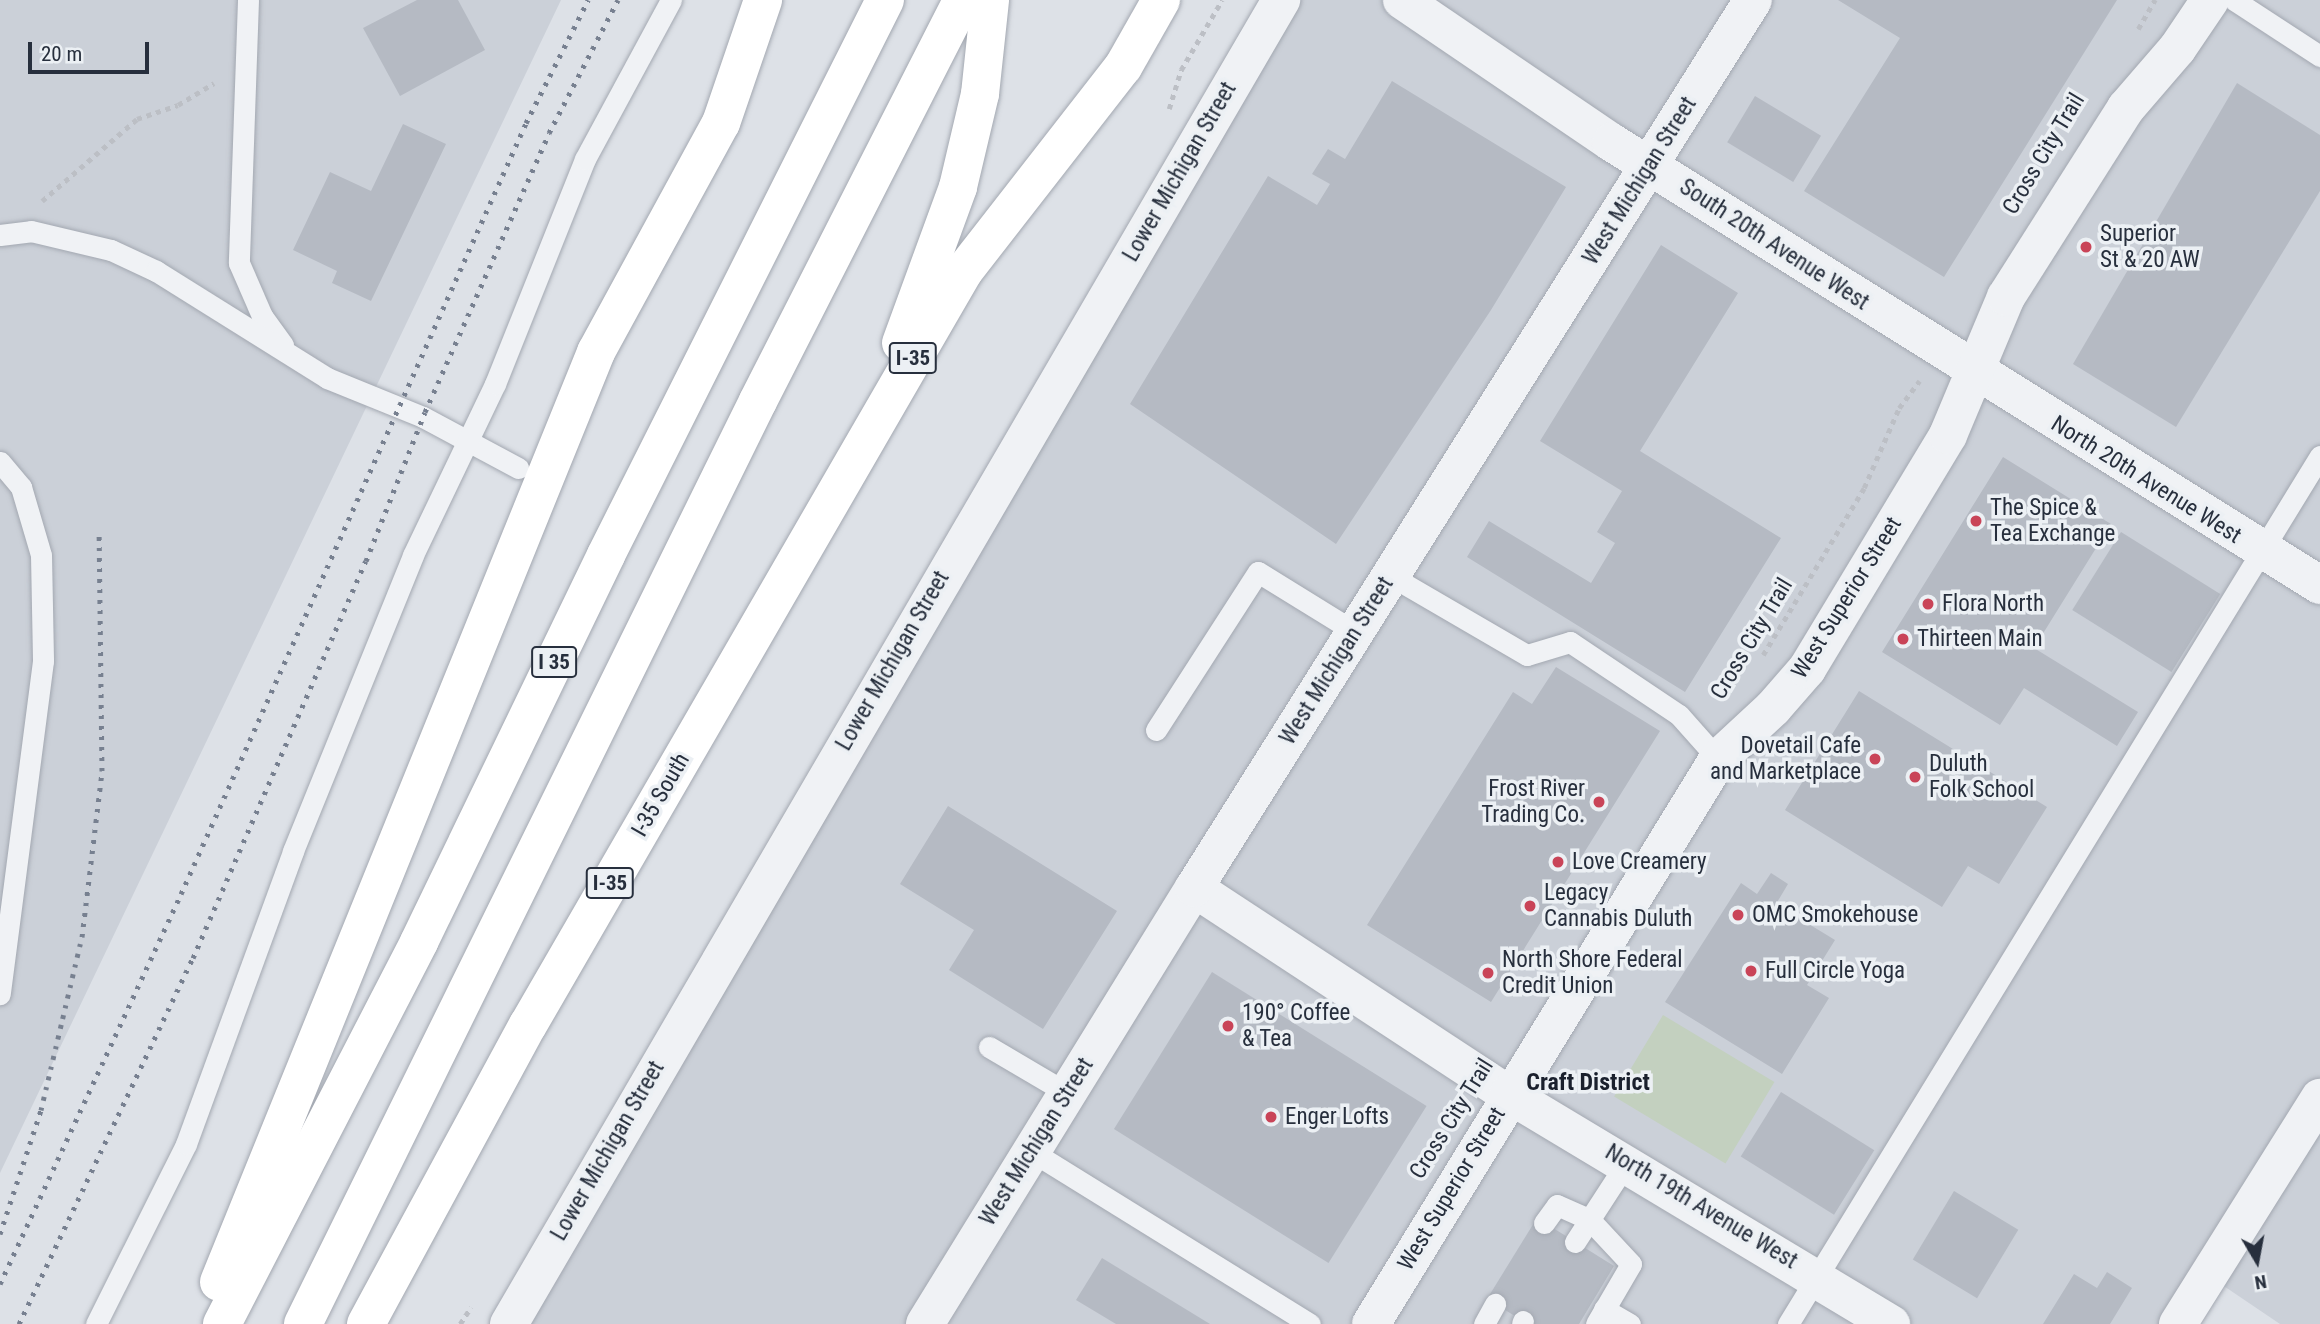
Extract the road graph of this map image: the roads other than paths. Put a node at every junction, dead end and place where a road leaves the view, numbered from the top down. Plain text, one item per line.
1 (248, 0) edge
2 (671, 0) edge
3 (763, 0) edge
4 (885, 0) edge
5 (962, 0) edge
6 (990, 0) edge
7 (1161, 0) edge
8 (1281, 0) edge
9 (1402, 0) edge
10 (1753, 0) edge
11 (2210, 0) edge
12 (2234, 0) edge
13 (2320, 56) edge
14 (1650, 165) junction
15 (8, 233) edge
16 (290, 355) junction
17 (1973, 372) junction
18 (467, 442) junction
19 (862, 446) junction
20 (2320, 456) edge
21 (0, 462) edge
22 (519, 468) dead end
23 (2259, 551) junction
24 (1391, 576) junction
25 (2320, 585) edge
26 (1355, 632) junction
27 (1156, 730) dead end
28 (1718, 759) junction
29 (1194, 888) junction
30 (0, 994) edge
31 (989, 1047) dead end
32 (1067, 1093) junction
33 (1508, 1094) junction
34 (2320, 1098) edge
35 (1031, 1151) junction
36 (1627, 1162) junction
37 (1590, 1220) junction
38 (1544, 1223) dead end
39 (1575, 1242) dead end
40 (1817, 1277) junction
41 (1495, 1304) dead end
42 (1600, 1317) edge
43 (96, 1324) edge
44 (202, 1324) edge
45 (222, 1324) edge
46 (303, 1324) edge
47 (366, 1324) edge
48 (509, 1324) edge
49 (925, 1324) edge
50 (1310, 1324) edge
51 (1371, 1324) edge
52 (1484, 1324) edge
53 (1630, 1324) edge
54 (1787, 1324) edge
55 (1891, 1324) edge
56 (2178, 1324) edge

1 - 16 lane
2 - 18 lane
3 - 44 highway
4 - 45 highway, I 35
5 - 46 highway
6 - 19 highway
7 - 19 highway, I-35 South / I-35
8 - 48 street, Lower Michigan Street
9 - 14 street, South 20th Avenue West
10 - 14 street, West Michigan Street
11 - 17 street, West Superior Street
12 - 13 lane
14 - 17 street, South 20th Avenue West
14 - 24 street, West Michigan Street
15 - 16 lane
16 - 18 lane
17 - 23 street, North 20th Avenue West
17 - 28 street, West Superior Street
18 - 22 lane
18 - 43 lane
19 - 47 highway, I-35 South / I-35
20 - 23 lane
21 - 30 lane
23 - 25 street, North 20th Avenue West
23 - 40 lane
24 - 26 street, West Michigan Street
24 - 28 lane
26 - 27 lane
26 - 29 street, West Michigan Street
28 - 33 street, West Superior Street
29 - 32 street, West Michigan Street
29 - 33 street, North 19th Avenue West
31 - 32 lane
32 - 35 street, West Michigan Street
33 - 36 street, North 19th Avenue West
33 - 51 street, West Superior Street
34 - 56 street
35 - 49 street, West Michigan Street
35 - 50 lane
36 - 37 lane
36 - 40 street, North 19th Avenue West
37 - 38 lane
37 - 39 lane
37 - 42 lane
40 - 54 lane
40 - 55 street, North 19th Avenue West
41 - 52 lane
42 - 53 lane

